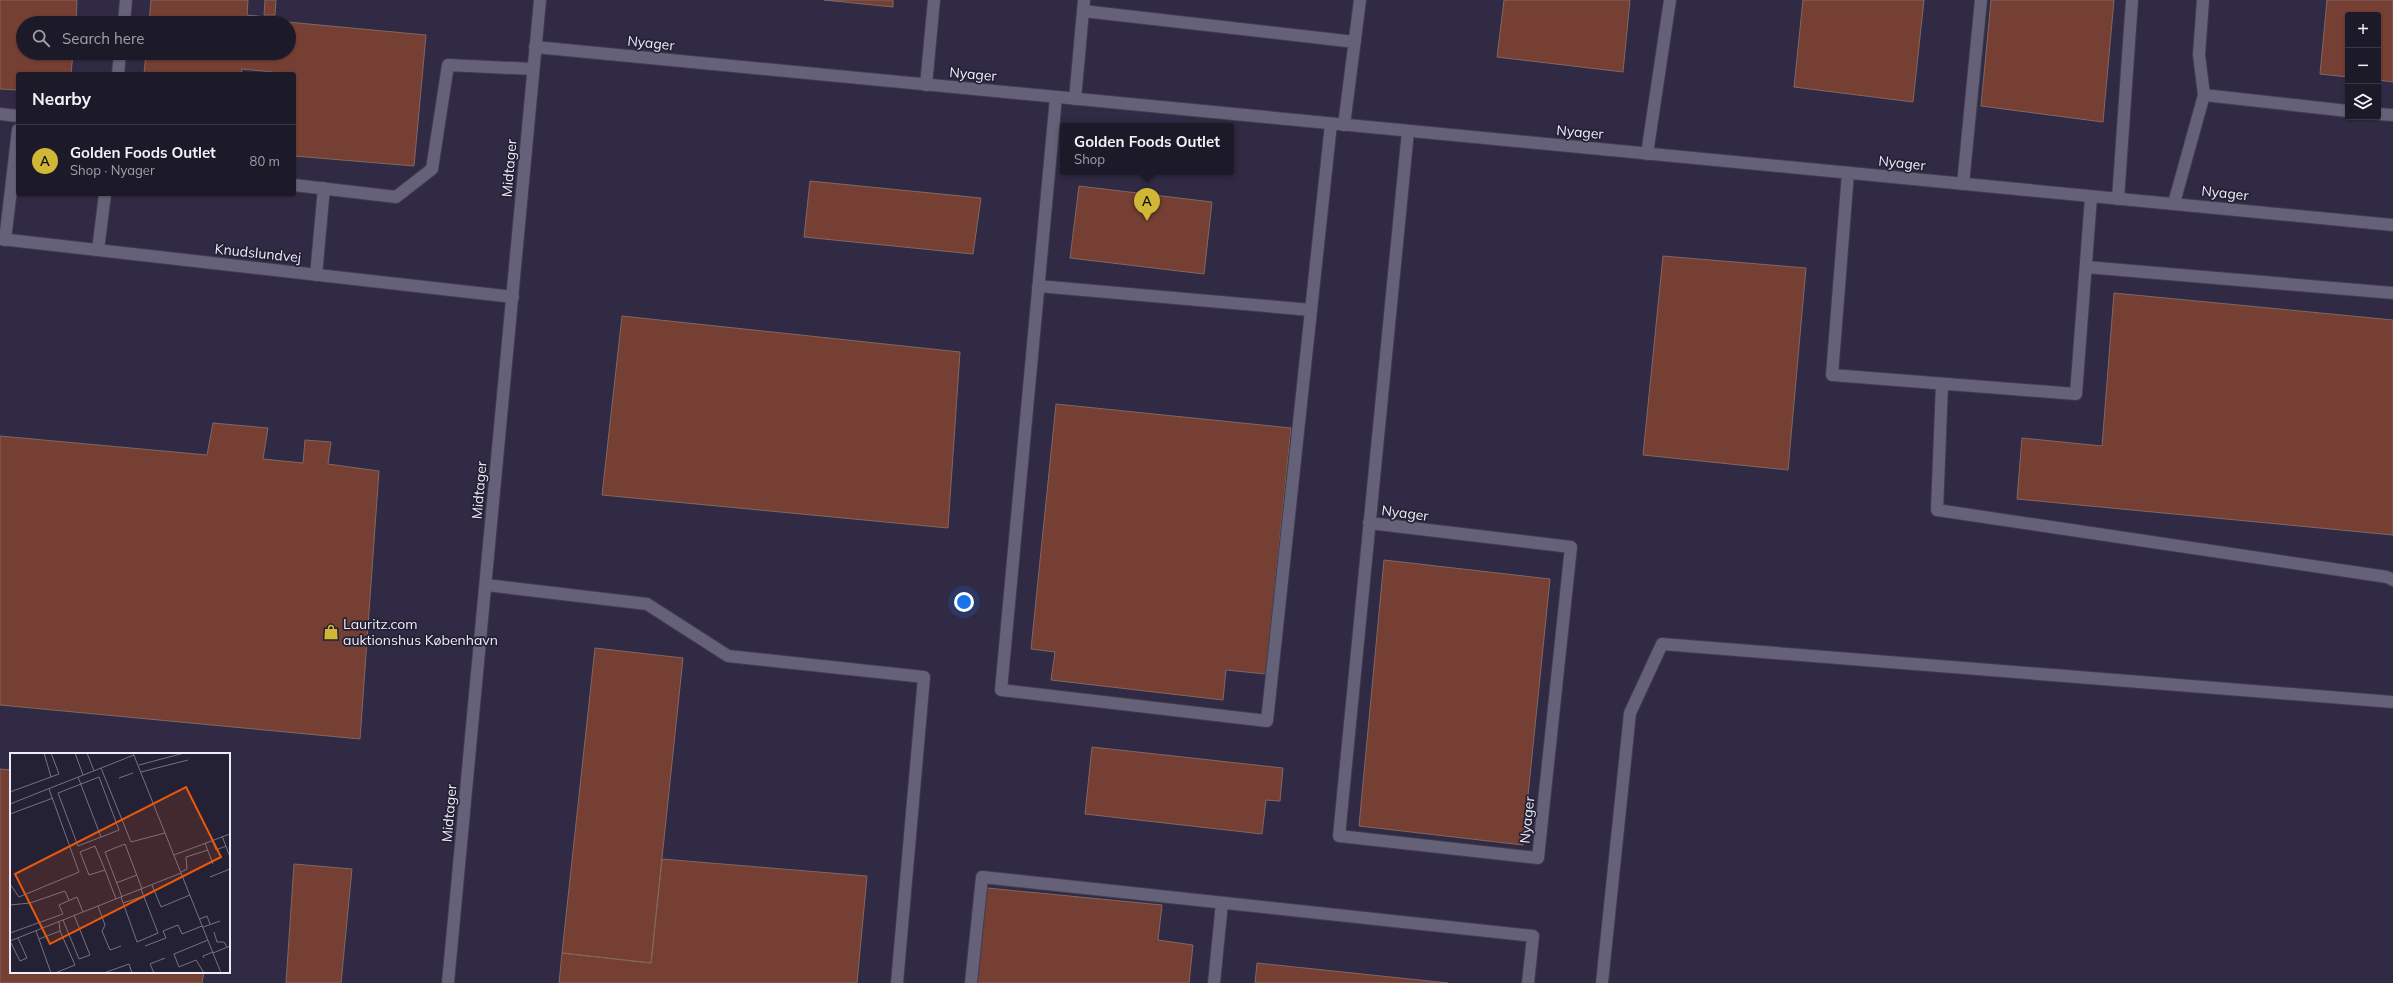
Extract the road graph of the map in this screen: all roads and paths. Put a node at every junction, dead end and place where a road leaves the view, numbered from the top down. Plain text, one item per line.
1 (126, 0) edge
2 (540, 0) edge
3 (934, 0) edge
4 (1360, 0) edge
5 (1670, 0) edge
6 (1981, 0) edge
7 (2132, 0) edge
8 (2203, 0) edge
9 (1083, 5) edge
10 (125, 16) edge
11 (1355, 42) junction
12 (535, 47) junction
13 (119, 60) edge
14 (533, 69) junction
15 (118, 72) edge
16 (926, 85) junction
17 (2204, 95) junction
18 (1056, 97) junction
19 (1075, 99) junction
20 (2345, 111) edge
21 (0, 114) edge
22 (2381, 114) edge
23 (2393, 115) edge
24 (16, 116) edge
25 (1331, 124) junction
26 (1344, 125) junction
27 (1408, 131) junction
28 (16, 144) edge
29 (1647, 154) junction
30 (1848, 173) junction
31 (1963, 184) junction
32 (296, 185) edge
33 (324, 188) junction
34 (105, 196) edge
35 (2091, 197) junction
36 (2118, 199) junction
37 (2174, 203) junction
38 (2393, 225) edge
39 (2, 240) edge
40 (98, 250) junction
41 (2086, 267) junction
42 (316, 275) junction
43 (1038, 286) junction
44 (2393, 293) edge
45 (513, 297) junction
46 (1311, 310) junction
47 (1942, 384) junction
48 (1369, 523) junction
49 (2393, 580) edge
50 (486, 585) junction
51 (2393, 702) edge
52 (1222, 903) junction
53 (448, 983) edge
54 (897, 983) edge
55 (971, 983) edge
56 (1214, 983) edge
57 (1528, 983) edge
58 (1602, 983) edge

1 - 10 street
2 - 12 street, Midtager
3 - 16 street
4 - 11 street
5 - 29 street
6 - 31 street
7 - 36 street
8 - 17 street
9 - 11 street
9 - 19 street
11 - 26 street
12 - 14 street, Midtager
12 - 16 street, Nyager
13 - 15 street
14 - 33 street
14 - 45 street, Midtager
16 - 18 street, Nyager
17 - 20 street
17 - 37 street
18 - 19 street, Nyager
18 - 43 street
19 - 25 street, Nyager
21 - 24 street
22 - 23 street
25 - 26 street, Nyager
25 - 46 street
26 - 27 street, Nyager
27 - 29 street, Nyager
27 - 48 street, Nyager
28 - 39 street
29 - 30 street, Nyager
30 - 31 street, Nyager
30 - 47 street
31 - 35 street, Nyager
32 - 33 street
33 - 42 street
34 - 40 street
35 - 36 street, Nyager
35 - 41 street
36 - 37 street, Nyager
37 - 38 street, Nyager
39 - 40 street, Knudslundvej
40 - 42 street, Knudslundvej
41 - 44 street
41 - 47 street
42 - 45 street, Knudslundvej
43 - 46 street
43 - 46 street
45 - 50 street, Midtager
47 - 49 street
48 - 48 street, Nyager
50 - 53 street, Midtager
50 - 54 street
51 - 58 street
52 - 55 street
52 - 56 street
52 - 57 street

